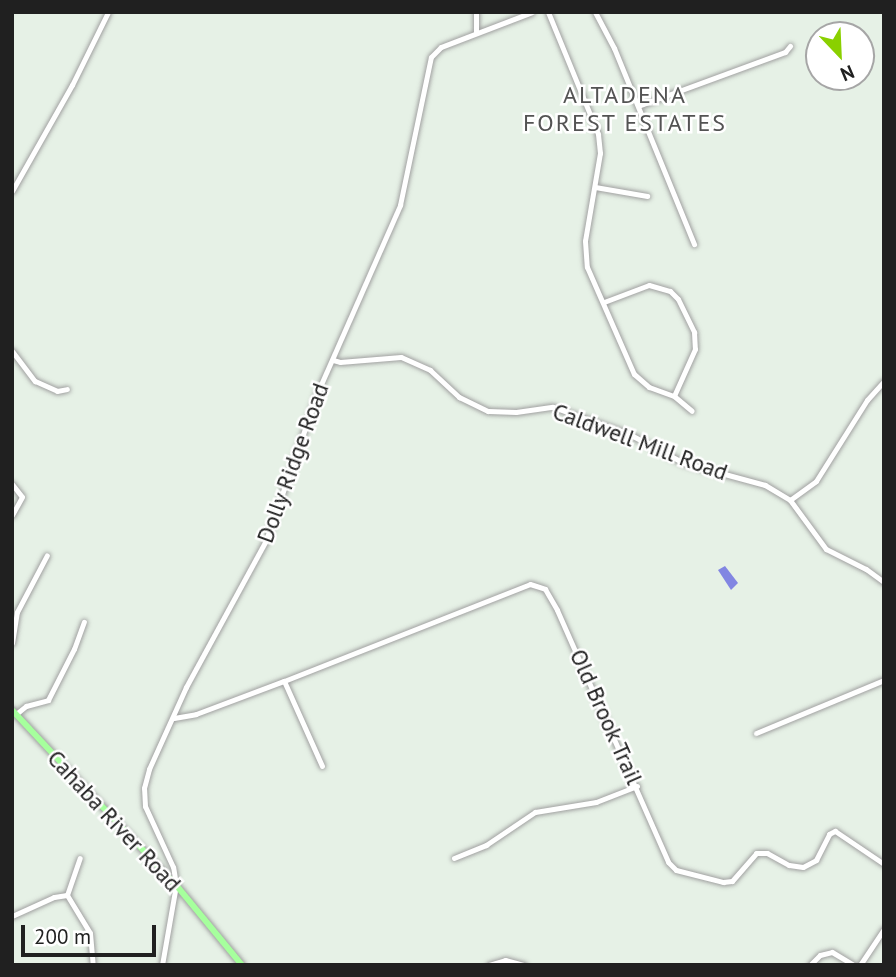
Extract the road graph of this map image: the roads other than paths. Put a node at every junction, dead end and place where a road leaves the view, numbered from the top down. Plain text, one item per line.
1 (108, 12) edge
2 (476, 12) edge
3 (532, 12) edge
4 (548, 12) edge
5 (596, 12) edge
6 (477, 33) junction
7 (790, 46) dead end
8 (638, 106) junction
9 (595, 187) junction
10 (12, 191) edge
11 (647, 196) dead end
12 (694, 244) dead end
13 (604, 302) junction
14 (12, 351) edge
15 (333, 360) junction
16 (884, 381) edge
17 (67, 390) dead end
18 (674, 396) junction
19 (692, 411) dead end
20 (12, 484) edge
21 (790, 500) junction
22 (12, 515) edge
23 (47, 555) dead end
24 (884, 582) edge
25 (83, 622) dead end
26 (12, 643) edge
27 (884, 680) edge
28 (284, 681) junction
29 (14, 712) edge
30 (174, 718) junction
31 (756, 733) dead end
32 (322, 766) dead end
33 (637, 786) junction
34 (454, 858) dead end
35 (80, 859) dead end
36 (884, 864) edge
37 (176, 885) junction
38 (67, 895) junction
39 (12, 916) edge
40 (884, 929) edge
41 (93, 965) edge
42 (162, 965) edge
43 (242, 965) edge
44 (489, 965) edge
45 (524, 965) edge
46 (810, 965) edge
47 (857, 965) edge

1 - 10 street
2 - 6 street
3 - 6 street, Dolly Ridge Road
4 - 9 street
5 - 8 street
6 - 15 street, Dolly Ridge Road
7 - 8 street
8 - 12 street
9 - 11 street
9 - 13 street
13 - 18 street
13 - 18 street
14 - 17 street
15 - 21 street, Caldwell Mill Road
15 - 30 street, Dolly Ridge Road
16 - 21 street
18 - 19 street
20 - 22 street
21 - 24 street, Caldwell Mill Road
23 - 26 street
25 - 29 street
27 - 31 street
28 - 30 street, Old Brook Trail
28 - 32 street
28 - 33 street, Old Brook Trail
29 - 37 main road, Cahaba River Road
30 - 37 street, Dolly Ridge Road
33 - 34 street
33 - 36 street, Old Brook Trail
35 - 38 street
37 - 42 street, Dolly Ridge Road
37 - 43 main road, Cahaba River Road
38 - 39 street
38 - 41 street
40 - 47 street
44 - 45 street
46 - 47 street

